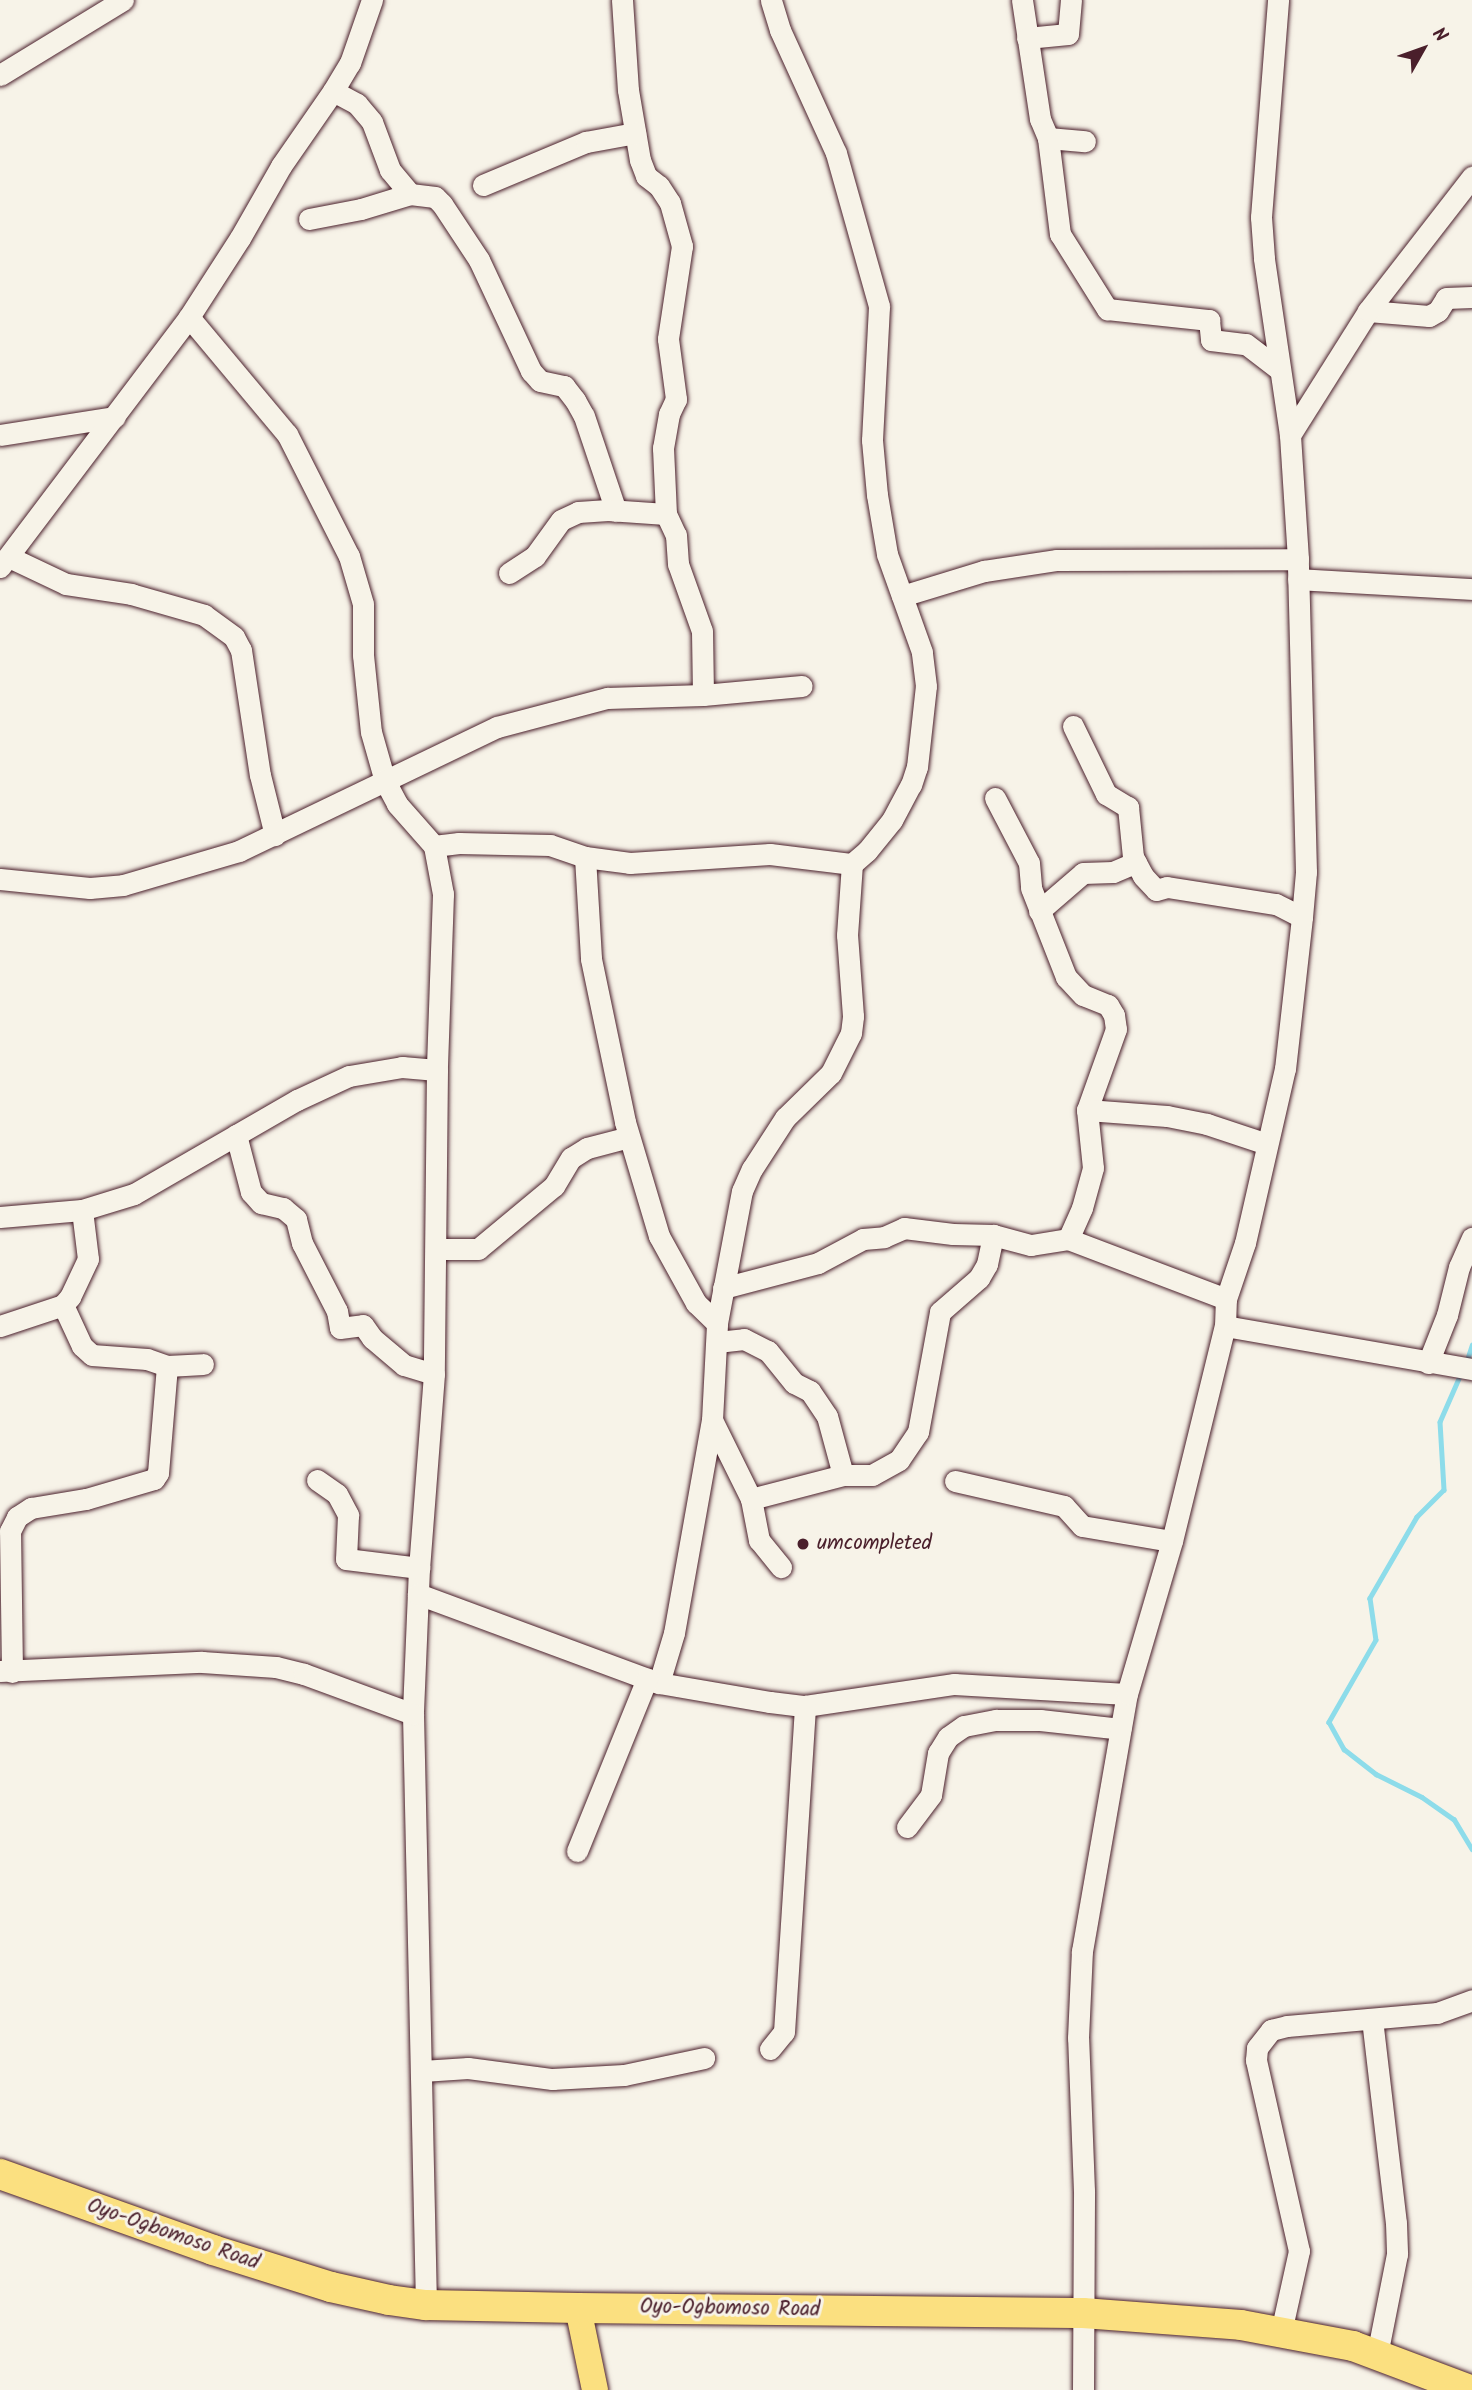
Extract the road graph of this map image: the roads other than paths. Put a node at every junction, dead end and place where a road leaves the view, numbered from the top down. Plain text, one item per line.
1 (123, 0) edge
2 (372, 0) edge
3 (622, 0) edge
4 (771, 0) edge
5 (1022, 0) edge
6 (1071, 0) edge
7 (1278, 0) edge
8 (1027, 38) junction
9 (0, 75) edge
10 (333, 91) junction
11 (635, 133) junction
12 (1048, 138) junction
13 (1085, 141) dead end
14 (1472, 177) edge
15 (483, 185) dead end
16 (410, 194) junction
17 (309, 219) dead end
18 (1472, 297) edge
19 (1368, 311) junction
20 (189, 317) junction
21 (1280, 370) junction
22 (115, 417) junction
23 (0, 435) edge
24 (1290, 435) junction
25 (616, 511) junction
26 (666, 514) junction
27 (5, 562) edge
28 (1298, 569) junction
29 (509, 573) dead end
30 (1472, 589) edge
31 (902, 596) junction
32 (802, 686) dead end
33 (703, 695) junction
34 (1073, 726) dead end
35 (385, 780) junction
36 (995, 798) dead end
37 (275, 835) junction
38 (434, 846) junction
39 (585, 857) junction
40 (1136, 862) junction
41 (852, 864) junction
42 (0, 879) edge
43 (1039, 911) junction
44 (1302, 917) junction
45 (437, 1070) junction
46 (1087, 1110) junction
47 (236, 1135) junction
48 (629, 1137) junction
49 (1268, 1144) junction
50 (82, 1210) junction
51 (0, 1217) edge
52 (993, 1235) junction
53 (1472, 1238) edge
54 (1068, 1239) junction
55 (436, 1249) junction
56 (723, 1288) junction
57 (1226, 1299) junction
58 (63, 1304) junction
59 (0, 1326) edge
60 (1225, 1326) junction
61 (717, 1332) junction
62 (1428, 1363) junction
63 (203, 1364) dead end
64 (167, 1366) junction
65 (1462, 1368) edge
66 (434, 1374) junction
67 (712, 1420) junction
68 (843, 1475) junction
69 (317, 1480) dead end
70 (955, 1481) dead end
71 (751, 1499) junction
72 (1172, 1541) junction
73 (781, 1567) dead end
74 (419, 1568) junction
75 (418, 1594) junction
76 (6, 1671) edge
77 (653, 1681) junction
78 (1127, 1694) junction
79 (805, 1706) junction
80 (413, 1714) junction
81 (1121, 1728) junction
82 (907, 1827) dead end
83 (577, 1851) dead end
84 (1472, 2000) edge
85 (1372, 2019) junction
86 (771, 2049) dead end
87 (704, 2058) dead end
88 (422, 2071) junction
89 (0, 2174) edge
90 (426, 2305) junction
91 (578, 2308) junction
92 (1083, 2313) junction
93 (1281, 2332) junction
94 (1377, 2355) junction
95 (595, 2390) edge
96 (1083, 2390) edge
97 (1469, 2390) edge

1 - 9 street
2 - 10 street
3 - 11 street
4 - 31 street
5 - 8 street
6 - 8 street
7 - 21 street
8 - 12 street
10 - 16 street
10 - 20 street
11 - 15 street
11 - 26 street
12 - 13 street
12 - 21 street
14 - 19 street
16 - 17 street
16 - 25 street
18 - 19 street
19 - 24 street
20 - 22 street
20 - 35 street
21 - 24 street
22 - 23 street
22 - 27 street
24 - 28 street
25 - 26 street
25 - 29 street
26 - 33 street
27 - 37 street
28 - 30 street
28 - 31 street
28 - 44 street
31 - 41 street
32 - 33 street
33 - 35 street
34 - 40 street
35 - 37 street
35 - 38 street
36 - 43 street
37 - 42 street
38 - 39 street
38 - 45 street
39 - 41 street
39 - 48 street
40 - 43 street
40 - 44 street
41 - 56 street
43 - 46 street
44 - 49 street
45 - 47 street
45 - 55 street
46 - 49 street
46 - 54 street
47 - 50 street
47 - 66 street
48 - 55 street
48 - 61 street
49 - 57 street
50 - 51 street
50 - 58 street
52 - 54 street
52 - 56 street
52 - 68 street
53 - 62 street
54 - 57 street
55 - 66 street
56 - 61 street
57 - 60 street
58 - 59 street
58 - 64 street
60 - 62 street
60 - 72 street
61 - 67 street
61 - 68 street
62 - 65 street
63 - 64 street
64 - 76 street
66 - 74 street
67 - 71 street
67 - 77 street
68 - 71 street
69 - 74 street
70 - 72 street
71 - 73 street
72 - 78 street
74 - 75 street
75 - 77 street
75 - 80 street
76 - 80 street
77 - 79 street
77 - 83 street
78 - 79 street
78 - 81 street
79 - 86 street
80 - 88 street
81 - 82 street
81 - 92 street
84 - 85 street
85 - 93 street
85 - 94 street
87 - 88 street
88 - 90 street
89 - 90 highway, Oyo-Ogbomoso Road
90 - 91 highway, Oyo-Ogbomoso Road
91 - 92 highway, Oyo-Ogbomoso Road
91 - 95 main road
92 - 93 highway, Oyo-Ogbomoso Road
92 - 96 street
93 - 94 highway, Oyo-Ogbomoso Road
94 - 97 highway, Oyo-Ogbomoso Road

